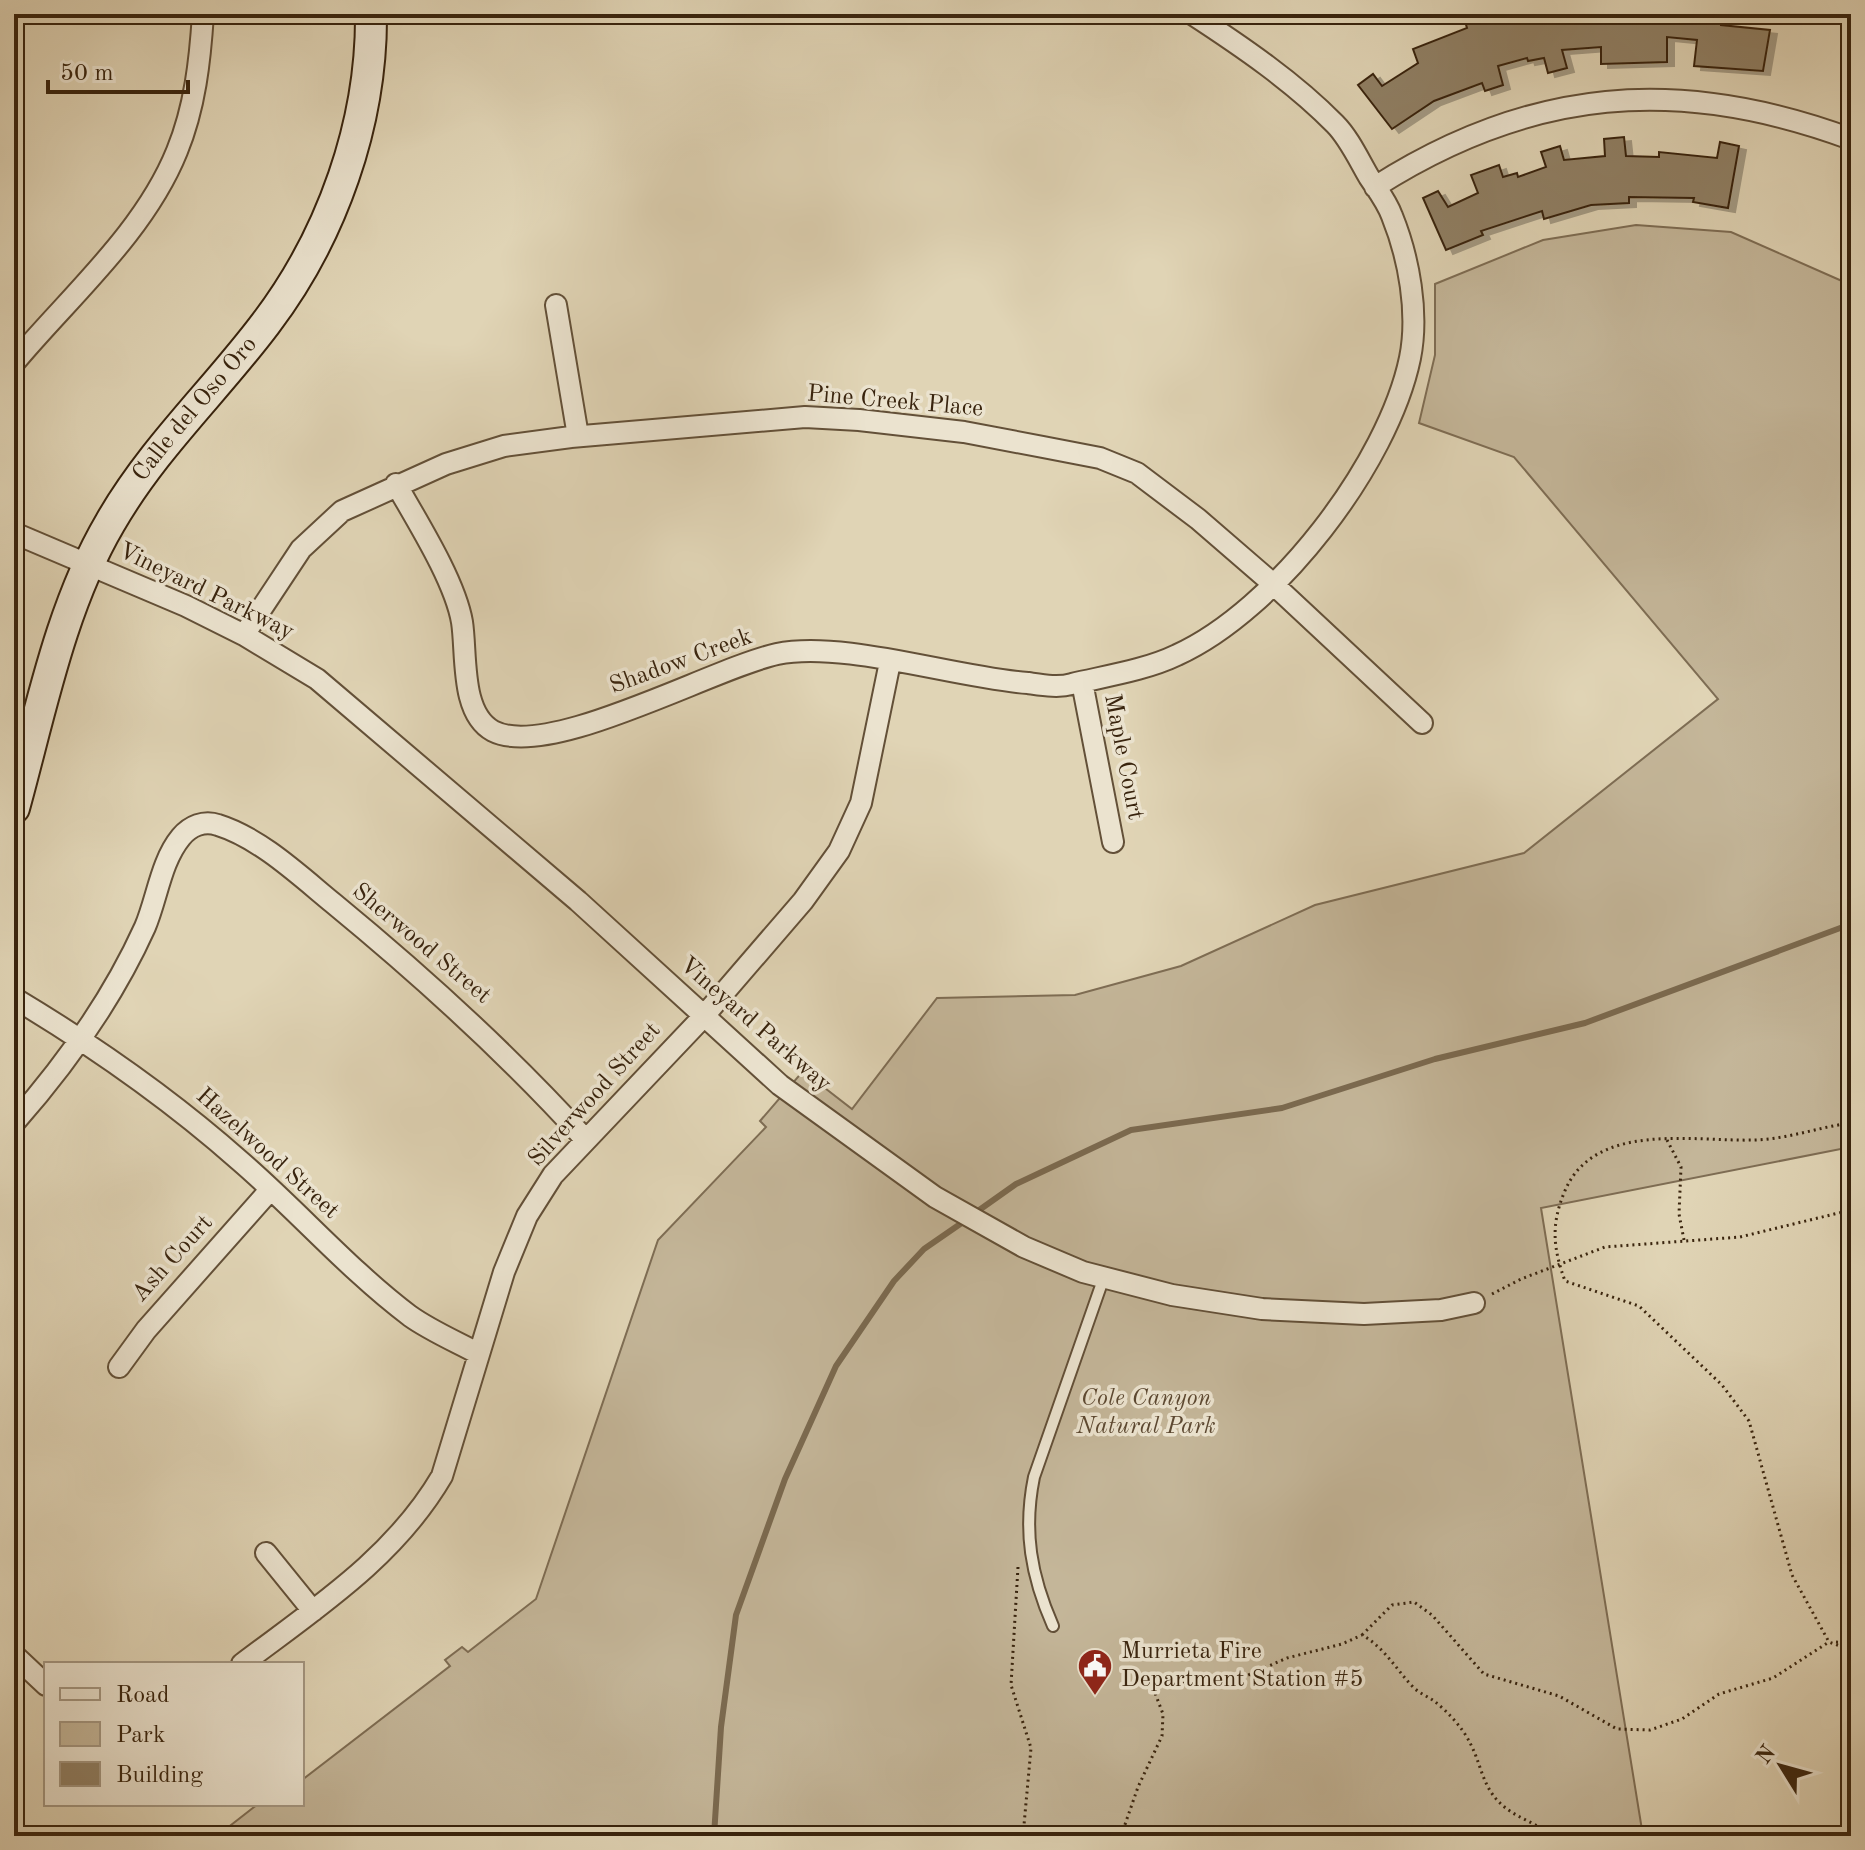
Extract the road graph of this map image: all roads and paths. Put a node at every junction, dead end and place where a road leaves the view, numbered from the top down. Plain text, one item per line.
1 (203, 14) edge
2 (371, 14) edge
3 (1192, 14) edge
4 (1851, 139) edge
5 (1375, 187) junction
6 (556, 305) dead end
7 (14, 363) edge
8 (578, 436) junction
9 (396, 484) junction
10 (14, 533) edge
11 (90, 565) junction
12 (1272, 583) junction
13 (244, 635) junction
14 (890, 662) junction
15 (1082, 682) junction
16 (1422, 723) dead end
17 (14, 808) edge
18 (1113, 842) dead end
19 (14, 998) edge
20 (703, 1017) junction
21 (82, 1039) junction
22 (14, 1123) edge
23 (1851, 1123) edge
24 (585, 1139) junction
25 (1667, 1140) junction
26 (270, 1190) junction
27 (1851, 1210) edge
28 (1684, 1241) junction
29 (1559, 1264) junction
30 (1104, 1277) junction
31 (1474, 1303) joint
32 (479, 1354) junction
33 (119, 1367) dead end
34 (266, 1553) dead end
35 (1018, 1566) dead end
36 (313, 1611) junction
37 (1053, 1626) dead end
38 (1362, 1635) junction
39 (1829, 1642) junction
40 (1851, 1643) edge
41 (1851, 1650) edge
42 (14, 1655) edge
43 (245, 1662) edge
44 (44, 1683) edge
45 (1023, 1836) edge
46 (1121, 1836) edge
47 (1552, 1836) edge

1 - 7 street
2 - 11 main road, Calle del Oso Oro
3 - 5 street, Shadow Creek
4 - 5 street
5 - 12 street, Shadow Creek
6 - 8 street
8 - 9 street, Pine Creek Place
8 - 12 street, Pine Creek Place
9 - 13 street, Pine Creek Place
9 - 14 street, Shadow Creek
10 - 11 street, Vineyard Parkway
11 - 13 street, Vineyard Parkway
11 - 17 main road, Calle del Oso Oro
12 - 15 street, Shadow Creek
12 - 16 street, Pine Creek Place
13 - 20 street, Vineyard Parkway
14 - 15 street, Shadow Creek
14 - 20 street, Silverwood Street
15 - 18 street, Maple Court
19 - 21 street, Hazelwood Street
20 - 24 street, Silverwood Street
20 - 30 street, Vineyard Parkway
21 - 22 street
21 - 24 street, Sherwood Street
21 - 26 street, Hazelwood Street
23 - 25 path
24 - 32 street, Silverwood Street
25 - 28 path
25 - 29 path
26 - 32 street, Hazelwood Street
26 - 33 street, Ash Court
27 - 28 path
28 - 29 path
29 - 31 path
29 - 39 path
30 - 31 street, Vineyard Parkway
30 - 37 lane
32 - 36 street, Silverwood Street
34 - 36 street
35 - 45 path
36 - 43 street, Silverwood Street
38 - 39 path
38 - 46 path
38 - 47 path
39 - 40 path
39 - 41 path
42 - 44 street

